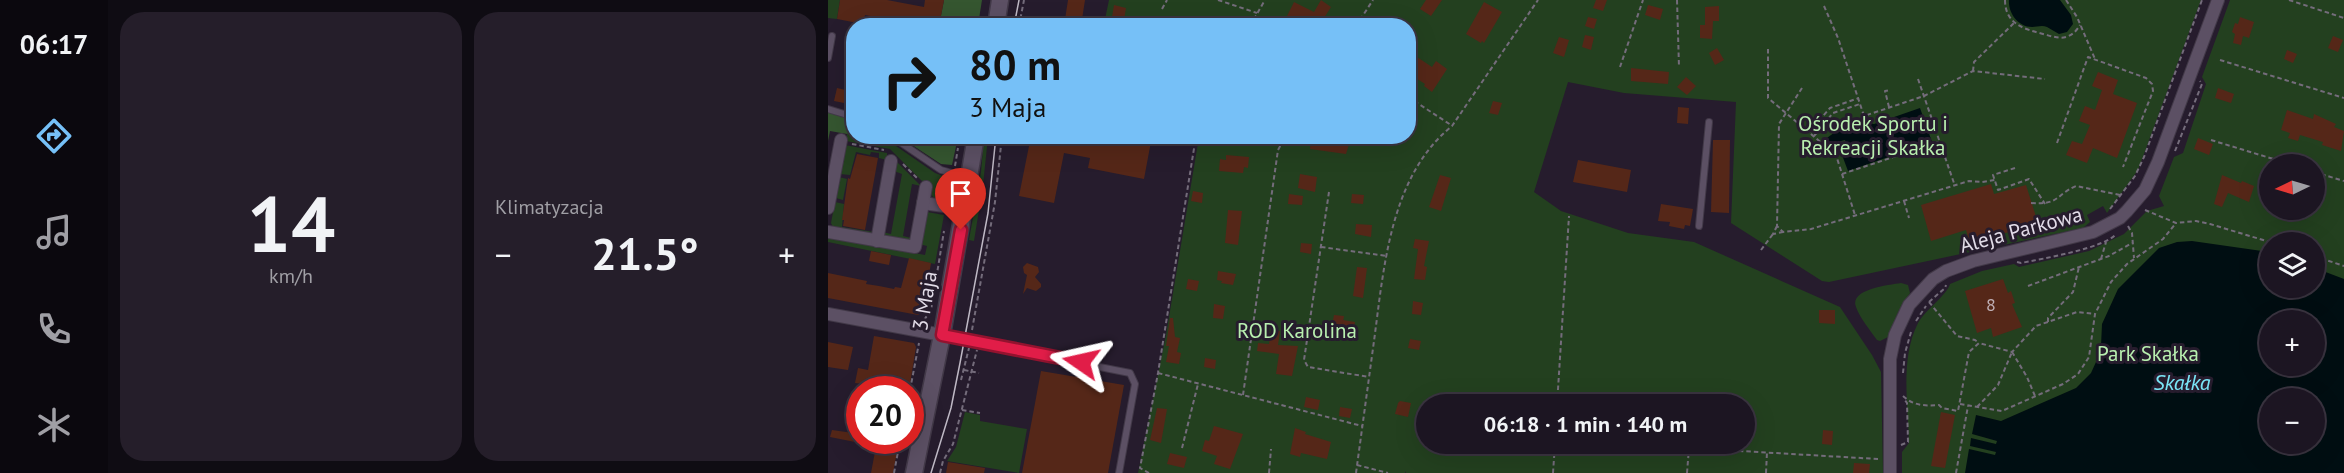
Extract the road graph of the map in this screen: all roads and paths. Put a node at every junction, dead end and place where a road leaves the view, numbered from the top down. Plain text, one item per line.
1 (1000, 0) edge
2 (1024, 0) edge
3 (1167, 0) edge
4 (1218, 0) edge
5 (1265, 0) edge
6 (1373, 0) edge
7 (1531, 0) edge
8 (1643, 0) edge
9 (1677, 0) edge
10 (2005, 0) edge
11 (2066, 0) edge
12 (2202, 0) edge
13 (2218, 0) edge
14 (2289, 0) edge
15 (1537, 2) edge
16 (1824, 6) dead end
17 (1162, 9) dead end
18 (1257, 13) junction
19 (997, 18) edge
20 (1021, 18) edge
21 (1254, 18) edge
22 (1361, 18) edge
23 (2344, 18) edge
24 (2014, 23) junction
25 (2080, 25) junction
26 (832, 36) dead end
27 (1768, 49) dead end
28 (828, 58) edge
29 (2095, 59) junction
30 (2220, 60) dead end
31 (1620, 67) dead end
32 (1679, 67) dead end
33 (1974, 71) junction
34 (2045, 79) dead end
35 (1918, 80) dead end
36 (1802, 88) dead end
37 (1890, 90) dead end
38 (1924, 96) junction
39 (1859, 98) junction
40 (2344, 98) edge
41 (1416, 102) edge
42 (1860, 104) junction
43 (1889, 108) junction
44 (828, 109) edge
45 (1786, 113) junction
46 (846, 115) edge
47 (1709, 122) dead end
48 (1452, 126) junction
49 (1809, 132) junction
50 (1814, 136) junction
51 (841, 140) dead end
52 (2211, 140) dead end
53 (1940, 142) junction
54 (2057, 143) dead end
55 (902, 144) edge
56 (975, 144) edge
57 (1001, 144) edge
58 (1195, 144) edge
59 (1281, 144) edge
60 (859, 145) dead end
61 (2259, 155) edge
62 (893, 157) junction
63 (2123, 167) dead end
64 (2015, 168) dead end
65 (1842, 174) junction
66 (2325, 175) edge
67 (971, 178) junction
68 (1995, 180) junction
69 (2344, 181) edge
70 (924, 185) joint
71 (1955, 186) junction
72 (1329, 192) dead end
73 (2120, 195) junction
74 (1904, 201) junction
75 (923, 203) junction
76 (2031, 203) dead end
77 (2045, 204) junction
78 (828, 208) edge
79 (2142, 208) dead end
80 (965, 209) junction
81 (2109, 214) dead end
82 (1855, 215) junction
83 (1569, 216) dead end
84 (1909, 218) dead end
85 (2176, 223) junction
86 (946, 224) dead end
87 (2127, 224) dead end
88 (1699, 226) dead end
89 (1777, 226) junction
90 (2117, 231) dead end
91 (828, 232) edge
92 (1783, 232) junction
93 (1773, 234) junction
94 (2259, 239) edge
95 (877, 240) junction
96 (2106, 242) junction
97 (2132, 243) junction
98 (1321, 247) junction
99 (1761, 250) dead end
100 (1388, 256) junction
101 (2134, 258) junction
102 (2101, 259) junction
103 (2014, 260) dead end
104 (2325, 260) edge
105 (2344, 266) edge
106 (2079, 267) junction
107 (1946, 282) dead end
108 (2028, 286) dead end
109 (1929, 302) junction
110 (828, 314) edge
111 (2095, 314) junction
112 (919, 321) dead end
113 (2048, 322) junction
114 (972, 330) dead end
115 (942, 335) junction
116 (919, 340) dead end
117 (979, 341) junction
118 (1979, 343) junction
119 (969, 347) dead end
120 (2012, 352) junction
121 (915, 366) junction
122 (924, 368) dead end
123 (964, 370) junction
124 (972, 372) junction
125 (979, 373) dead end
126 (1158, 373) junction
127 (913, 376) edge
128 (1369, 377) junction
129 (962, 380) dead end
130 (1903, 380) dead end
131 (1198, 383) junction
132 (1903, 388) dead end
133 (1557, 394) edge
134 (1243, 395) junction
135 (1903, 396) junction
136 (2035, 396) junction
137 (1959, 404) junction
138 (1968, 406) junction
139 (1977, 407) junction
140 (962, 410) junction
141 (980, 413) dead end
142 (1362, 426) junction
143 (1900, 446) dead end
144 (1182, 448) dead end
145 (1271, 449) dead end
146 (1767, 452) junction
147 (898, 454) edge
148 (1554, 454) edge
149 (1883, 459) dead end
150 (1357, 465) junction
151 (1140, 468) junction
152 (894, 473) edge
153 (914, 473) edge
154 (940, 473) edge
155 (1119, 473) edge
156 (1139, 473) edge
157 (1149, 473) edge
158 (1269, 473) edge
159 (1356, 473) edge
160 (1388, 473) edge
161 (1553, 473) edge
162 (1687, 473) edge
163 (1766, 473) edge
164 (1890, 473) edge
165 (1956, 473) edge

1 - 19 street
2 - 20 path
3 - 17 path
4 - 18 path
5 - 18 path
6 - 22 path
7 - 15 path
8 - 31 path
9 - 32 path
10 - 24 path
11 - 25 path
12 - 73 path
13 - 164 street, Aleja Parkowa
14 - 23 path
15 - 48 path
16 - 39 path
18 - 21 path
24 - 25 path
24 - 33 path
25 - 29 path
26 - 28 lane
27 - 45 path
29 - 54 path
29 - 63 path
30 - 40 path
33 - 34 path
33 - 38 path
35 - 38 path
36 - 45 path
37 - 43 path
38 - 43 path
38 - 53 path
39 - 42 path
39 - 49 path
41 - 48 path
42 - 43 path
42 - 50 path
44 - 46 lane
45 - 49 path
45 - 89 path
47 - 88 lane
48 - 100 path
49 - 50 path
50 - 65 path
51 - 78 street
52 - 61 path
53 - 65 path
53 - 71 path
55 - 67 lane
56 - 67 street, 3 Maja
57 - 114 path
58 - 126 path
59 - 134 path
60 - 62 path
62 - 70 path
62 - 95 street
64 - 68 path
65 - 82 path
66 - 69 path
67 - 80 street, 3 Maja
68 - 71 path
68 - 77 path
70 - 75 street
71 - 74 path
72 - 98 path
73 - 77 path
73 - 81 path
74 - 82 path
74 - 84 path
75 - 80 street
75 - 95 street
76 - 77 path
79 - 85 path
80 - 115 street, 3 Maja
82 - 92 path
83 - 133 path
85 - 94 path
85 - 101 path
86 - 112 path
87 - 97 path
89 - 92 path
89 - 93 path
90 - 96 path
91 - 95 street
92 - 93 path
93 - 99 path
96 - 102 path
96 - 103 path
97 - 101 path
97 - 102 path
98 - 100 path
98 - 128 path
100 - 128 path
101 - 111 path
102 - 106 path
104 - 105 path
106 - 108 path
106 - 113 path
107 - 109 path
109 - 118 path
109 - 130 path
110 - 115 street
111 - 113 path
111 - 136 path
113 - 120 path
115 - 117 lane
115 - 153 street, 3 Maja
116 - 121 path
117 - 124 path
117 - 155 lane
118 - 120 path
118 - 137 path
119 - 123 path
120 - 136 path
120 - 139 path
121 - 122 path
121 - 127 path
123 - 124 path
123 - 129 path
124 - 125 path
124 - 140 path
126 - 131 path
126 - 151 path
128 - 142 path
131 - 134 path
131 - 144 path
132 - 135 path
134 - 142 path
135 - 137 path
135 - 143 path
136 - 139 path
137 - 138 path
138 - 139 path
138 - 165 path
140 - 141 path
140 - 154 path
142 - 150 path
145 - 158 path
146 - 149 path
146 - 162 path
146 - 163 path
147 - 152 path
148 - 161 path
150 - 159 path
150 - 160 path
151 - 156 path
151 - 157 path

